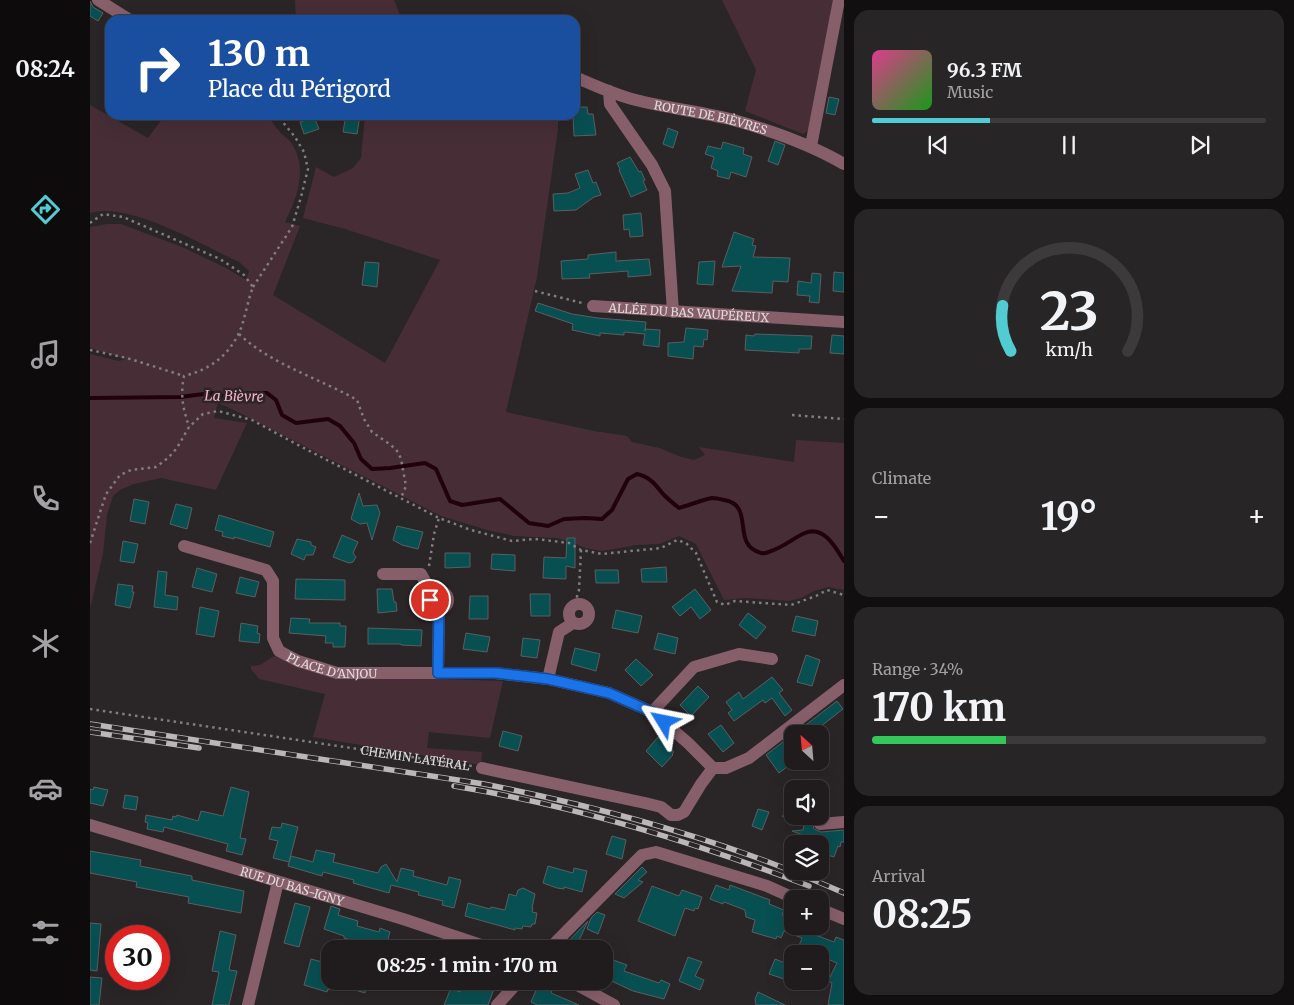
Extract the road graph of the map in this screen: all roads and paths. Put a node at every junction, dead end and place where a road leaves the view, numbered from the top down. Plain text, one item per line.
1 (98, 0) edge
2 (840, 0) edge
3 (122, 15) edge
4 (580, 79) edge
5 (609, 91) junction
6 (281, 120) edge
7 (811, 146) junction
8 (844, 164) edge
9 (90, 222) edge
10 (253, 287) junction
11 (535, 291) dead end
12 (593, 306) joint
13 (673, 312) junction
14 (844, 322) edge
15 (238, 334) junction
16 (90, 350) edge
17 (184, 376) junction
18 (792, 415) dead end
19 (844, 419) edge
20 (189, 427) junction
21 (401, 498) junction
22 (439, 518) junction
23 (90, 543) edge
24 (184, 546) dead end
25 (581, 550) junction
26 (383, 574) dead end
27 (421, 574) junction
28 (844, 595) edge
29 (578, 604) joint
30 (772, 659) dead end
31 (438, 673) junction
32 (548, 679) junction
33 (844, 686) edge
34 (90, 709) edge
35 (652, 712) junction
36 (482, 768) joint
37 (713, 768) junction
38 (844, 822) edge
39 (829, 823) edge
40 (90, 825) edge
41 (278, 882) junction
42 (784, 894) edge
43 (829, 913) edge
44 (844, 919) edge
45 (466, 940) edge
46 (558, 940) edge
47 (511, 990) edge
48 (586, 990) edge
49 (248, 1005) edge
50 (497, 1005) edge
51 (614, 1005) edge

1 - 3 street
2 - 7 street
4 - 5 street, ROUTE DE BIÈVRES
5 - 7 street, ROUTE DE BIÈVRES
5 - 13 street
6 - 10 path
7 - 8 street, ROUTE DE BIÈVRES
9 - 10 path
10 - 15 path
11 - 12 path, ALLÉE DU BAS VAUPÉREUX
12 - 13 street, ALLÉE DU BAS VAUPÉREUX
13 - 14 street, ALLÉE DU BAS VAUPÉREUX
15 - 17 path
15 - 21 path
16 - 17 path
17 - 20 path
18 - 19 path
20 - 21 path
20 - 23 path
21 - 22 path
22 - 25 path
22 - 27 path
24 - 31 street, PLACE D'ANJOU
25 - 28 path
25 - 29 path
26 - 27 street
27 - 31 street
29 - 32 street
30 - 35 street
31 - 32 street, PLACE D'ANJOU
32 - 35 street, PLACE D'ANJOU
33 - 37 street
34 - 36 path, CHEMIN LATÉRAL
35 - 37 street, PLACE D'ANJOU
36 - 37 street, CHEMIN LATÉRAL
38 - 39 street
40 - 41 street, RUE DU BAS-IGNY
41 - 45 street, RUE DU BAS-IGNY
41 - 49 street
42 - 46 street
43 - 44 street
47 - 50 street
48 - 51 street

